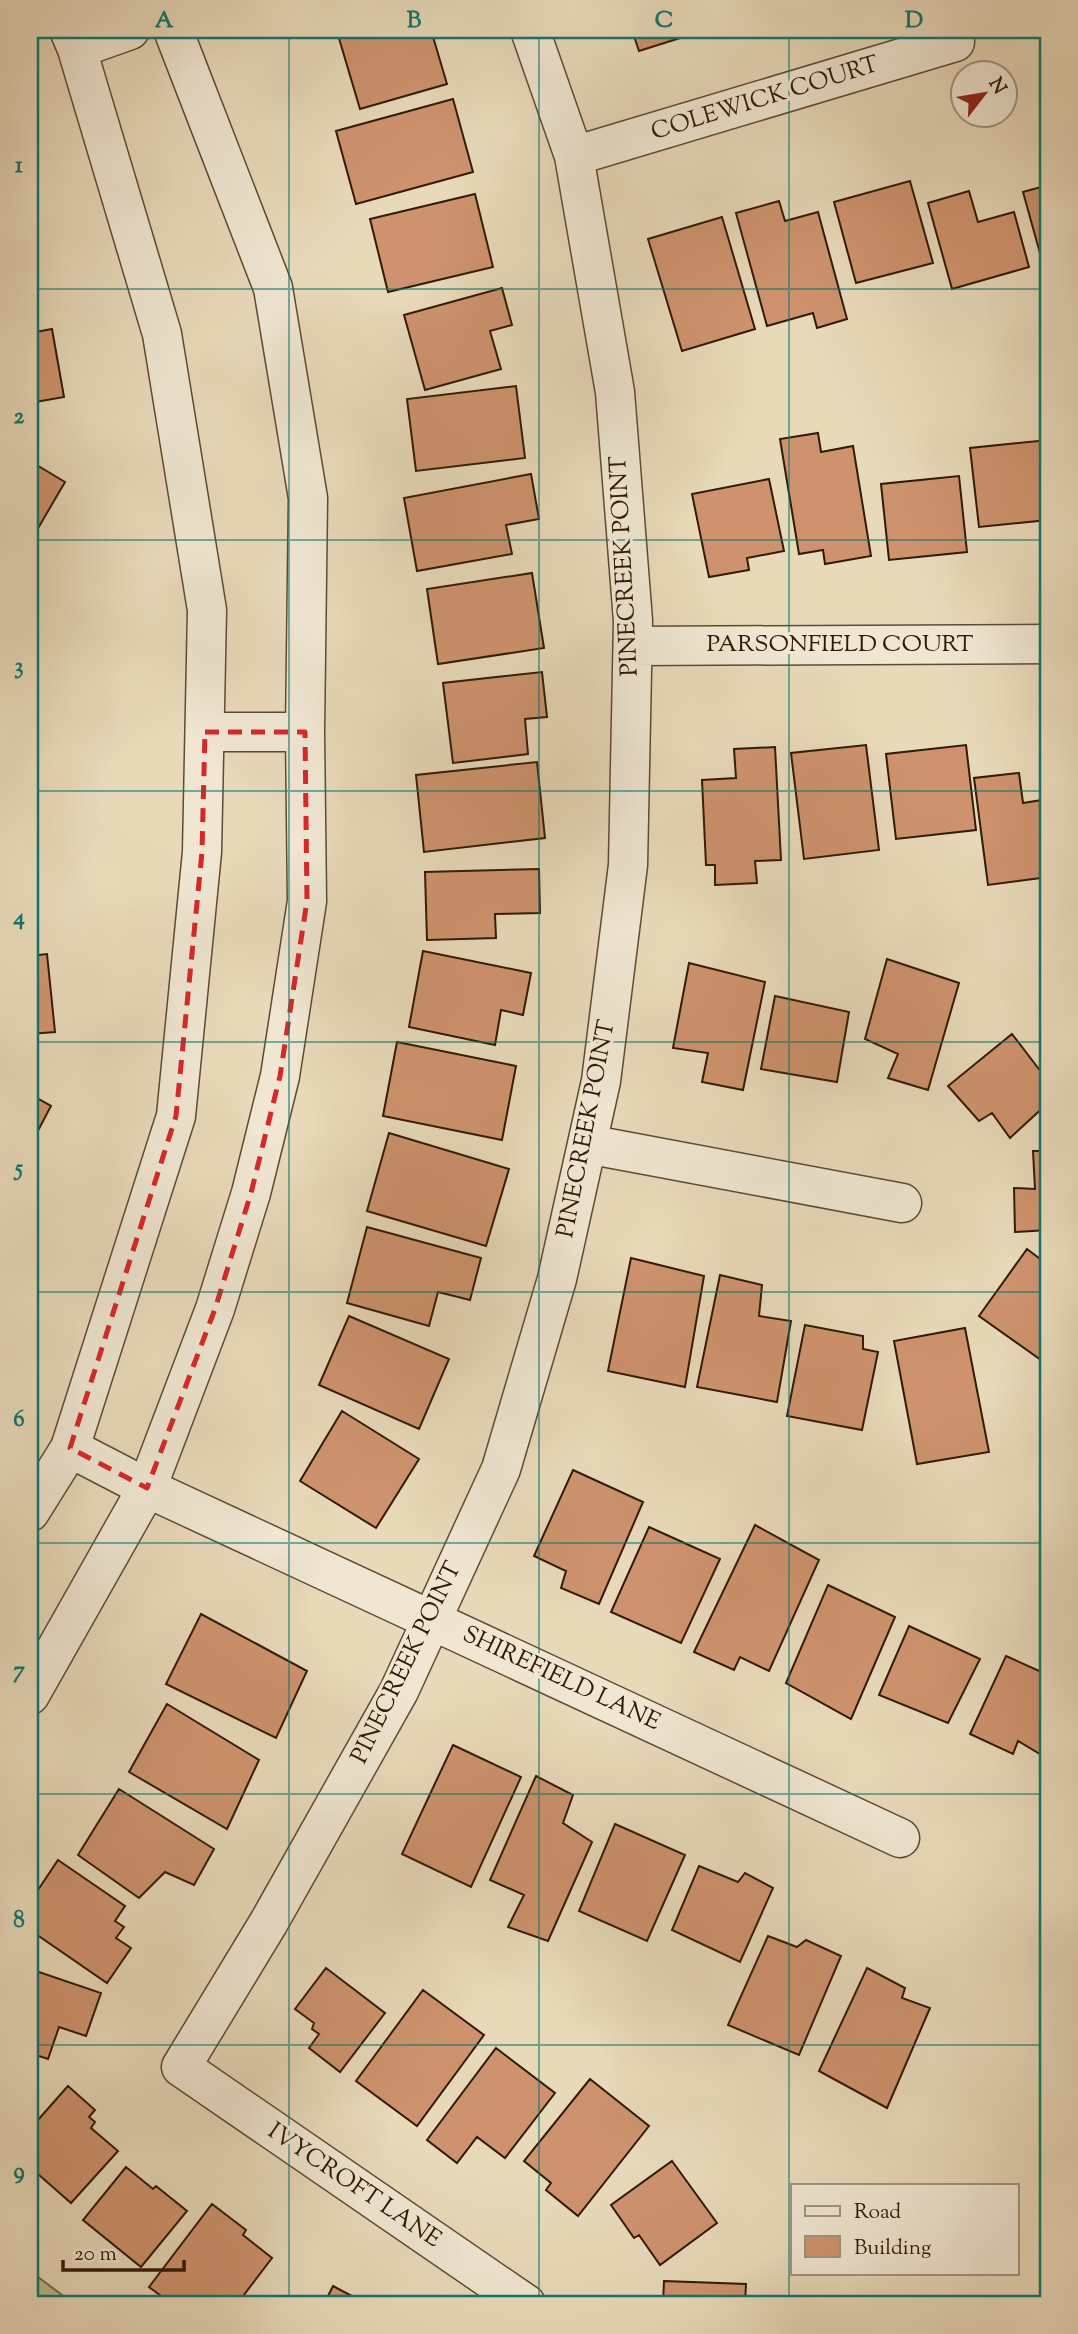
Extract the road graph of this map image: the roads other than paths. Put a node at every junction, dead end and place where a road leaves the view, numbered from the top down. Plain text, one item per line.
1 (130, 30) edge
2 (173, 30) edge
3 (530, 30) edge
4 (73, 39) edge
5 (955, 42) dead end
6 (574, 156) junction
7 (1048, 644) edge
8 (633, 646) junction
9 (205, 732) junction
10 (305, 732) junction
11 (587, 1144) junction
12 (902, 1203) dead end
13 (70, 1448) junction
14 (147, 1488) junction
15 (30, 1512) edge
16 (432, 1619) junction
17 (30, 1695) edge
18 (900, 1838) dead end
19 (181, 2067) joint
20 (526, 2304) edge

1 - 4 street
2 - 10 street
3 - 6 street, PINECREEK POINT
4 - 9 street
5 - 6 street, COLEWICK COURT
6 - 8 street, PINECREEK POINT
7 - 8 street, PARSONFIELD COURT
8 - 11 street, PINECREEK POINT
9 - 10 street
9 - 13 street
10 - 14 street
11 - 12 street
11 - 16 street, PINECREEK POINT
13 - 14 street, SHIREFIELD LANE
13 - 15 street
14 - 16 street, SHIREFIELD LANE
14 - 17 street
16 - 18 street, SHIREFIELD LANE
16 - 19 street, PINECREEK POINT
19 - 20 street, IVYCROFT LANE

